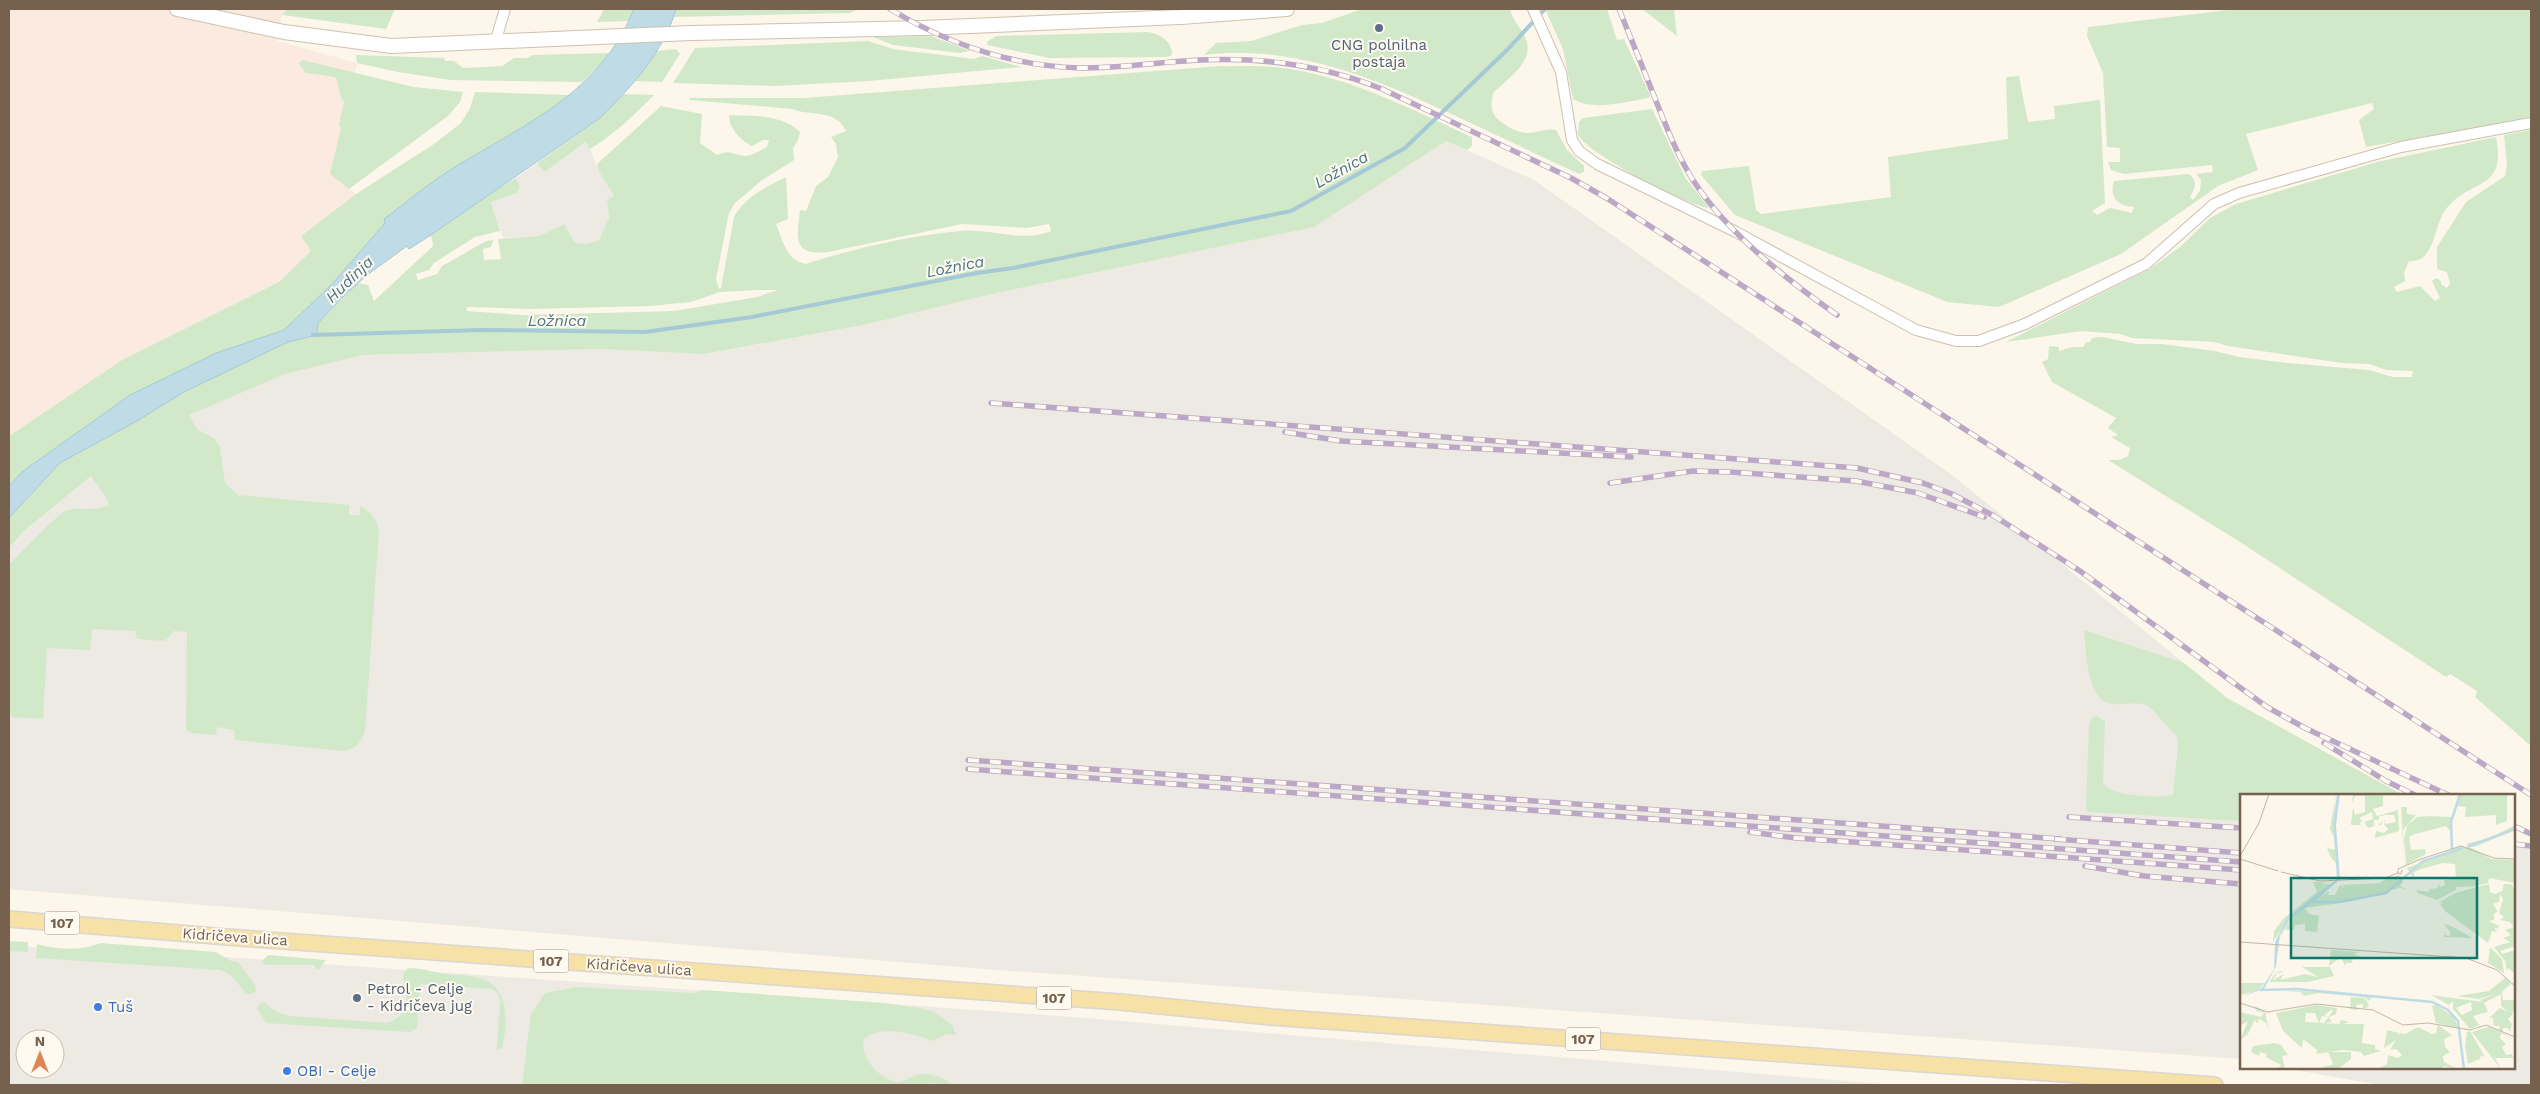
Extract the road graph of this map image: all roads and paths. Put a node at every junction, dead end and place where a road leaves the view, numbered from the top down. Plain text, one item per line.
1 (177, 9) edge
2 (505, 9) edge
3 (1287, 9) edge
4 (1533, 9) edge
5 (1181, 13) edge
6 (495, 43) junction
7 (2531, 123) edge
8 (9, 918) edge
9 (2215, 1085) edge

1 - 6 street
2 - 6 street
3 - 5 street
4 - 7 street
5 - 6 street
8 - 9 main road, Kidričeva ulica / 107

